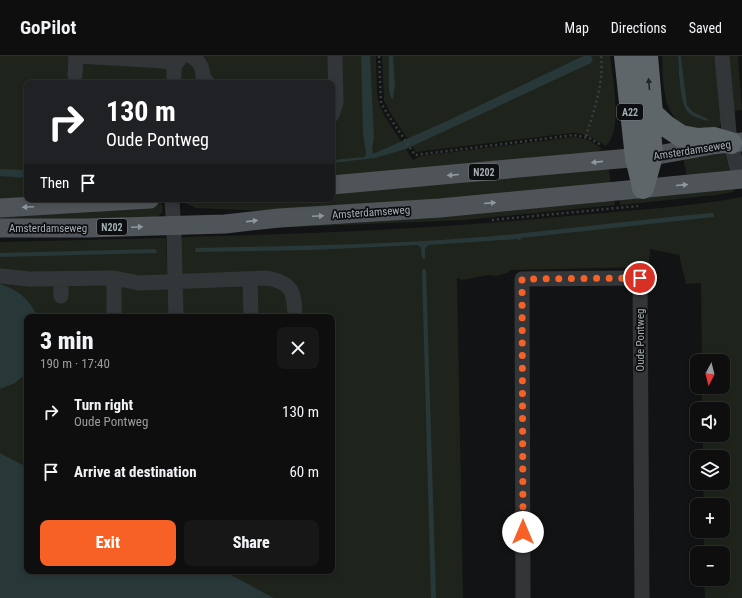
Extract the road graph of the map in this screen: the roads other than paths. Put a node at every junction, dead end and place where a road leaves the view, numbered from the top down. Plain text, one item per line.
1 (76, 56) edge
2 (191, 56) edge
3 (335, 56) edge
4 (625, 56) edge
5 (647, 56) edge
6 (722, 56) edge
7 (178, 61) edge
8 (75, 75) dead end
9 (175, 80) edge
10 (203, 80) edge
11 (335, 106) edge
12 (652, 112) junction
13 (736, 142) edge
14 (644, 157) junction
15 (741, 179) edge
16 (335, 185) edge
17 (643, 188) junction
18 (100, 202) edge
19 (172, 202) edge
20 (0, 208) edge
21 (174, 225) junction
22 (0, 228) edge
23 (0, 276) edge
24 (114, 278) junction
25 (250, 278) junction
26 (61, 279) junction
27 (175, 281) junction
28 (61, 296) dead end
29 (114, 314) edge
30 (176, 314) edge
31 (252, 314) edge
32 (295, 314) edge
33 (523, 598) edge
34 (642, 598) edge

1 - 7 street
1 - 8 street
2 - 10 street
3 - 11 street
4 - 14 highway, A22
12 -> 5 highway, A22
6 - 13 street
7 - 9 street
12 - 13 highway, A22
12 - 14 highway, A22
13 - 14 main road, Amsterdamseweg / N202
13 - 15 street
14 -> 16 main road, Amsterdamseweg / N202
14 - 17 highway, A22
17 -> 15 main road, Amsterdamseweg / N202
21 -> 17 main road, Amsterdamseweg / N202
18 -> 20 main road, Amsterdamseweg / N202
19 - 21 street
22 -> 21 main road, Amsterdamseweg / N202
21 - 27 street
23 - 26 street
24 - 26 street
24 - 27 street
24 - 29 street
25 - 27 street
25 - 31 street
25 - 32 street
26 - 28 street
27 - 30 street
33 - 34 street, Oude Pontweg

